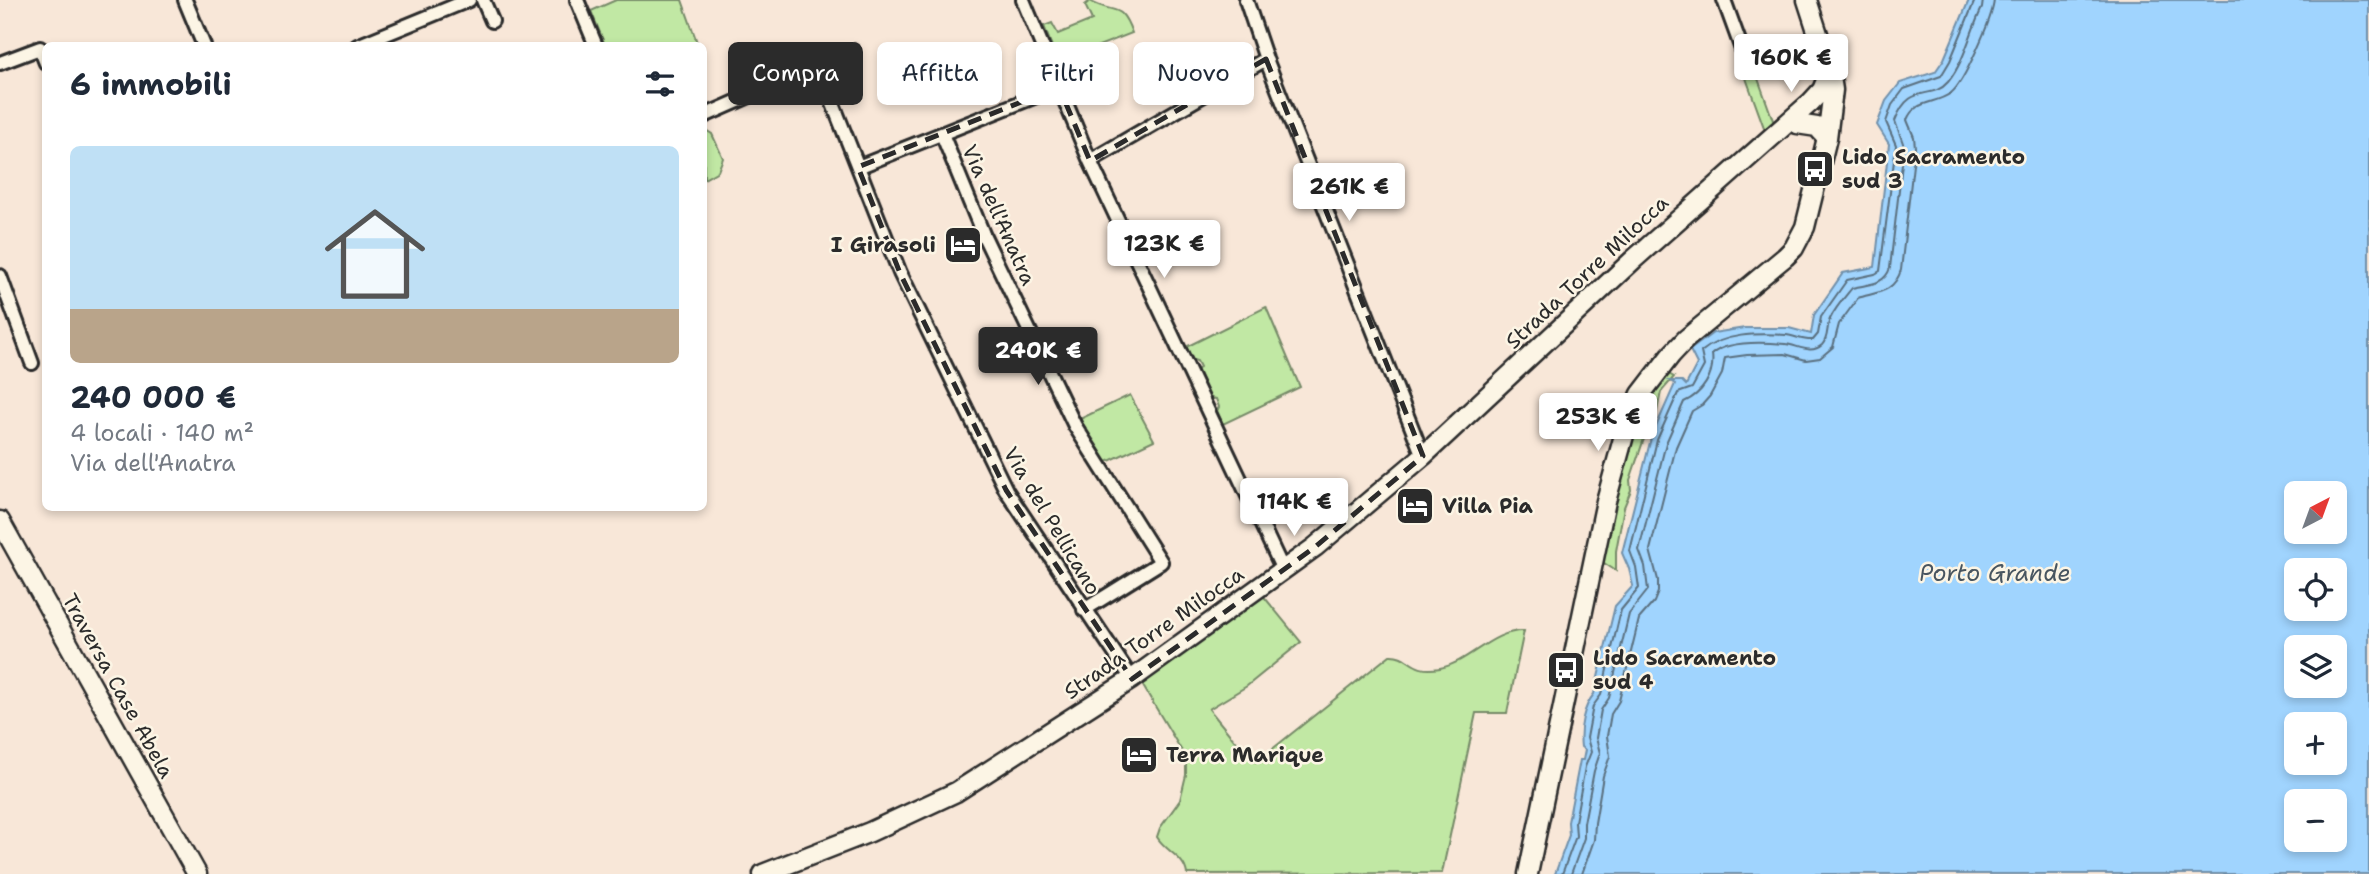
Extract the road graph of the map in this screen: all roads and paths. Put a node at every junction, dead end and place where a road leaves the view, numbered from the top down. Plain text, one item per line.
1 (185, 0) edge
2 (469, 0) edge
3 (483, 0) edge
4 (577, 0) edge
5 (1023, 0) edge
6 (1246, 0) edge
7 (1724, 0) edge
8 (1807, 0) edge
9 (492, 21) dead end
10 (202, 42) edge
11 (367, 42) edge
12 (594, 42) edge
13 (1040, 42) edge
14 (42, 53) edge
15 (1266, 60) junction
16 (0, 63) edge
17 (1748, 66) dead end
18 (1830, 71) junction
19 (1811, 102) junction
20 (729, 105) edge
21 (833, 105) edge
22 (1016, 105) edge
23 (1066, 105) edge
24 (1832, 105) junction
25 (707, 115) edge
26 (1797, 124) junction
27 (942, 134) junction
28 (1775, 134) junction
29 (1827, 138) junction
30 (1090, 161) junction
31 (858, 167) junction
32 (0, 276) edge
33 (32, 363) dead end
34 (1423, 456) junction
35 (0, 521) edge
36 (1283, 570) junction
37 (1084, 610) junction
38 (1132, 679) junction
39 (197, 874) edge
40 (763, 874) edge
41 (1528, 874) edge

1 - 10 street
2 - 11 street
3 - 9 street
4 - 12 street
5 - 13 street
6 - 15 street
7 - 17 street
8 - 18 street
14 - 16 street
15 - 30 street
15 - 34 street
18 - 19 street, Strada Torre Milocca
18 - 24 street
19 - 24 street
19 - 28 street, Strada Torre Milocca
20 - 25 street
21 - 31 street, Via del Pellicano
22 - 27 street
23 - 30 street
24 - 26 street
24 - 29 street
26 - 28 street
26 - 29 street
27 - 31 street
27 - 37 street, Via dell'Anatra
28 - 34 street, Strada Torre Milocca
29 - 41 street
30 - 36 street
31 - 37 street, Via del Pellicano
32 - 33 street
34 - 36 street, Strada Torre Milocca
35 - 39 street, Traversa Case Abela
36 - 38 street, Strada Torre Milocca
37 - 38 street, Via del Pellicano
38 - 40 street, Strada Torre Milocca

